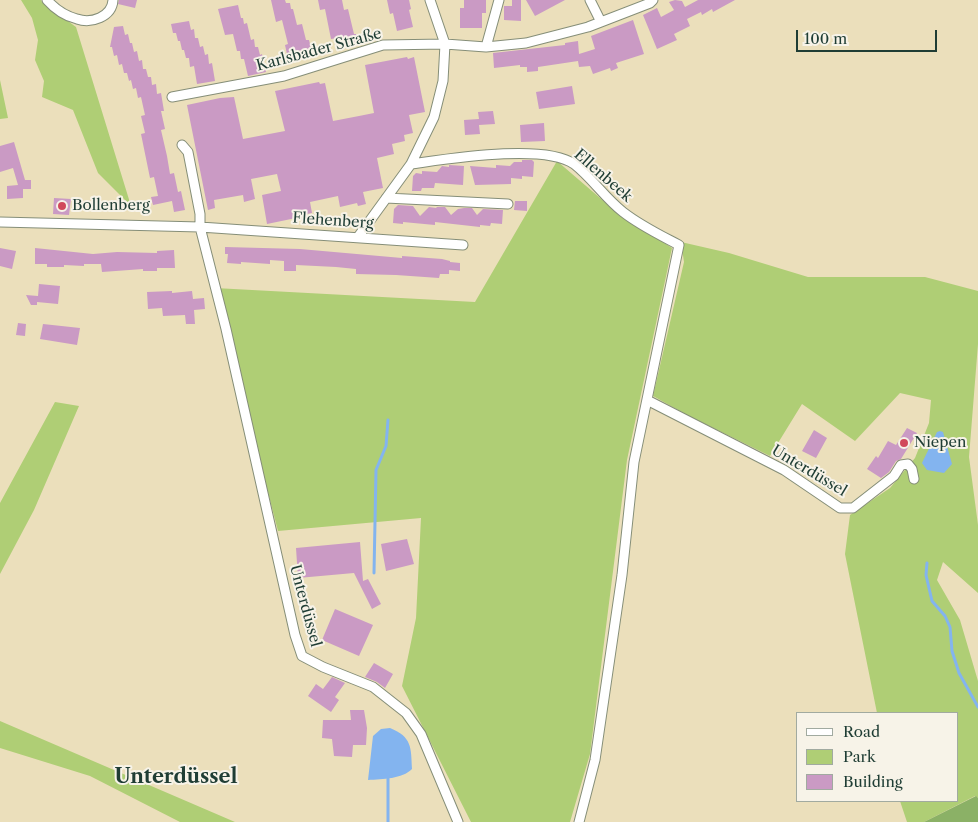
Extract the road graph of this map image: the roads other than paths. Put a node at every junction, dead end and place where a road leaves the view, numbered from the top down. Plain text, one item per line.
1 (47, 0) edge
2 (113, 0) edge
3 (430, 0) edge
4 (499, 0) edge
5 (590, 0) edge
6 (653, 0) edge
7 (601, 22) junction
8 (446, 44) junction
9 (486, 46) junction
10 (172, 97) dead end
11 (182, 145) dead end
12 (411, 164) junction
13 (386, 198) junction
14 (508, 204) dead end
15 (0, 222) edge
16 (200, 227) junction
17 (358, 237) junction
18 (463, 245) dead end
19 (647, 400) junction
20 (914, 479) dead end
21 (458, 822) edge
22 (579, 822) edge

1 - 2 street
3 - 8 street
4 - 9 street
5 - 7 street
6 - 7 street, Karlsbader Straße
7 - 9 street, Karlsbader Straße
8 - 9 street, Karlsbader Straße
8 - 10 street, Karlsbader Straße
8 - 12 street
11 - 16 street
12 - 13 street
12 - 19 street, Ellenbeek
13 - 14 street
13 - 17 street
15 - 16 street, Flehenberg
16 - 17 street, Flehenberg
16 - 21 street, Unterdüssel
17 - 18 street, Flehenberg
19 - 20 street, Unterdüssel
19 - 22 street

